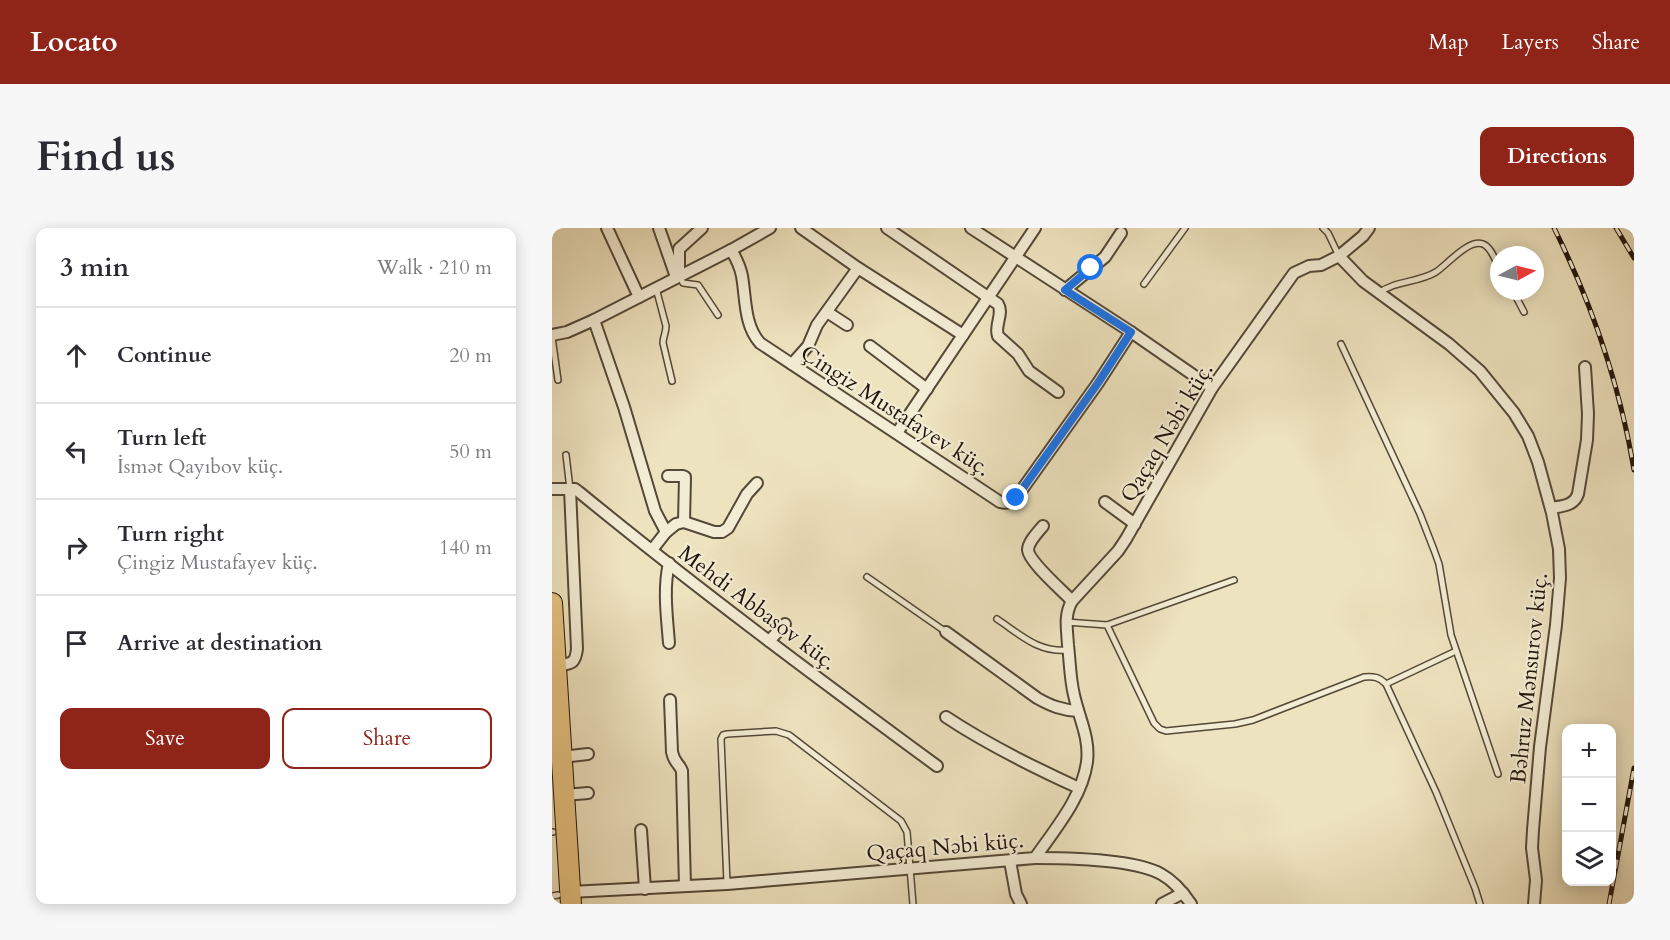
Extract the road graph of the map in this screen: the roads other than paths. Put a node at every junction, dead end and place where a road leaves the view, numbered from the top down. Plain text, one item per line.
1 (607, 228) edge
2 (659, 228) edge
3 (702, 228) edge
4 (770, 228) edge
5 (801, 228) edge
6 (886, 228) edge
7 (971, 228) edge
8 (1035, 228) edge
9 (1185, 228) edge
10 (1323, 228) edge
11 (1369, 228) edge
12 (1121, 233) dead end
13 (731, 250) junction
14 (1490, 251) edge
15 (1339, 256) junction
16 (1016, 257) junction
17 (858, 268) junction
18 (678, 276) junction
19 (1144, 284) dead end
20 (656, 288) junction
21 (1065, 290) junction
22 (1379, 293) junction
23 (639, 297) junction
24 (988, 297) junction
25 (1518, 300) edge
26 (827, 312) junction
27 (1524, 312) dead end
28 (718, 315) dead end
29 (594, 320) junction
30 (847, 325) dead end
31 (1131, 332) junction
32 (963, 335) junction
33 (552, 336) edge
34 (1341, 344) dead end
35 (870, 346) dead end
36 (792, 364) junction
37 (1585, 367) dead end
38 (558, 380) dead end
39 (672, 381) dead end
40 (927, 388) junction
41 (1212, 388) junction
42 (1058, 392) dead end
43 (897, 433) junction
44 (566, 455) dead end
45 (668, 476) dead end
46 (756, 483) dead end
47 (552, 489) edge
48 (570, 489) junction
49 (1105, 502) dead end
50 (1551, 508) junction
51 (684, 522) junction
52 (1135, 524) junction
53 (1043, 526) dead end
54 (666, 532) junction
55 (652, 550) junction
56 (669, 563) junction
57 (867, 577) dead end
58 (1234, 580) dead end
59 (1072, 601) junction
60 (552, 603) edge
61 (996, 619) dead end
62 (1066, 622) junction
63 (785, 624) dead end
64 (1107, 625) junction
65 (946, 632) joint
66 (769, 642) junction
67 (669, 644) dead end
68 (1069, 650) junction
69 (1456, 651) junction
70 (556, 666) junction
71 (1386, 684) junction
72 (670, 700) dead end
73 (1078, 711) junction
74 (946, 717) dead end
75 (588, 754) dead end
76 (562, 757) junction
77 (938, 766) dead end
78 (1498, 774) dead end
79 (1079, 788) junction
80 (588, 793) dead end
81 (558, 802) edge
82 (642, 830) dead end
83 (553, 832) edge
84 (1035, 858) junction
85 (1010, 861) junction
86 (911, 868) junction
87 (727, 884) junction
88 (685, 886) junction
89 (645, 889) junction
90 (1183, 892) junction
91 (562, 898) edge
92 (913, 904) edge
93 (1021, 904) edge
94 (1162, 904) edge
95 (1191, 904) edge
96 (1480, 904) edge
97 (1534, 904) edge

1 - 23 street
2 - 18 street
3 - 18 street
4 - 13 street
5 - 17 street
6 - 24 street
7 - 16 street
8 - 16 street
9 - 19 lane
10 - 15 lane
11 - 15 street
12 - 21 street
13 - 18 street
13 - 36 street, Çingiz Mustafayev küç.
14 - 22 lane
15 - 22 street, Bəhruz Mənsurov küç.
15 - 41 street, Qaçaq Nəbi küç.
16 - 21 street
16 - 24 street
17 - 26 street
17 - 32 street
18 - 20 street
18 - 28 lane
20 - 23 street
20 - 39 lane
21 - 31 street
22 - 50 street, Bəhruz Mənsurov küç.
23 - 29 street
24 - 32 street
24 - 42 street
25 - 27 lane
26 - 30 street
26 - 36 street
29 - 33 street
29 - 54 street
31 - 41 street
31 - 43 street, Çingiz Mustafayev küç.
32 - 40 street
33 - 38 lane
34 - 69 lane
35 - 40 street
36 - 43 street, Çingiz Mustafayev küç.
37 - 50 street
40 - 43 street
41 - 52 street, Qaçaq Nəbi küç.
44 - 48 lane
45 - 51 street
46 - 51 street
47 - 48 street
48 - 55 street, Mehdi Abbasov küç.
48 - 70 street
49 - 52 street
50 - 97 street, Bəhruz Mənsurov küç.
51 - 54 street
52 - 59 street, Qaçaq Nəbi küç.
53 - 59 street
54 - 55 street
55 - 56 street, Mehdi Abbasov küç.
56 - 66 street, Mehdi Abbasov küç.
56 - 67 street
57 - 65 lane
58 - 64 lane
59 - 62 street, Qaçaq Nəbi küç.
60 - 70 highway
61 - 68 lane
62 - 64 lane
62 - 68 street, Qaçaq Nəbi küç.
63 - 66 street
64 - 71 lane
65 - 73 street
66 - 77 street, Mehdi Abbasov küç.
68 - 73 street, Qaçaq Nəbi küç.
69 - 71 lane
69 - 78 lane
70 - 76 highway
71 - 96 lane
72 - 88 street
73 - 79 street, Qaçaq Nəbi küç.
74 - 79 street
75 - 76 street
76 - 81 highway
79 - 84 street, Qaçaq Nəbi küç.
80 - 81 street
81 - 83 highway
81 - 91 highway
82 - 89 street
83 - 91 highway
84 - 85 street, Qaçaq Nəbi küç.
84 - 90 street
85 - 86 street, Qaçaq Nəbi küç.
85 - 93 street
86 - 87 street, Qaçaq Nəbi küç.
86 - 87 lane
86 - 92 lane
87 - 88 street, Qaçaq Nəbi küç.
88 - 89 street, Qaçaq Nəbi küç.
89 - 91 street, Qaçaq Nəbi küç.
90 - 94 street
90 - 95 street

